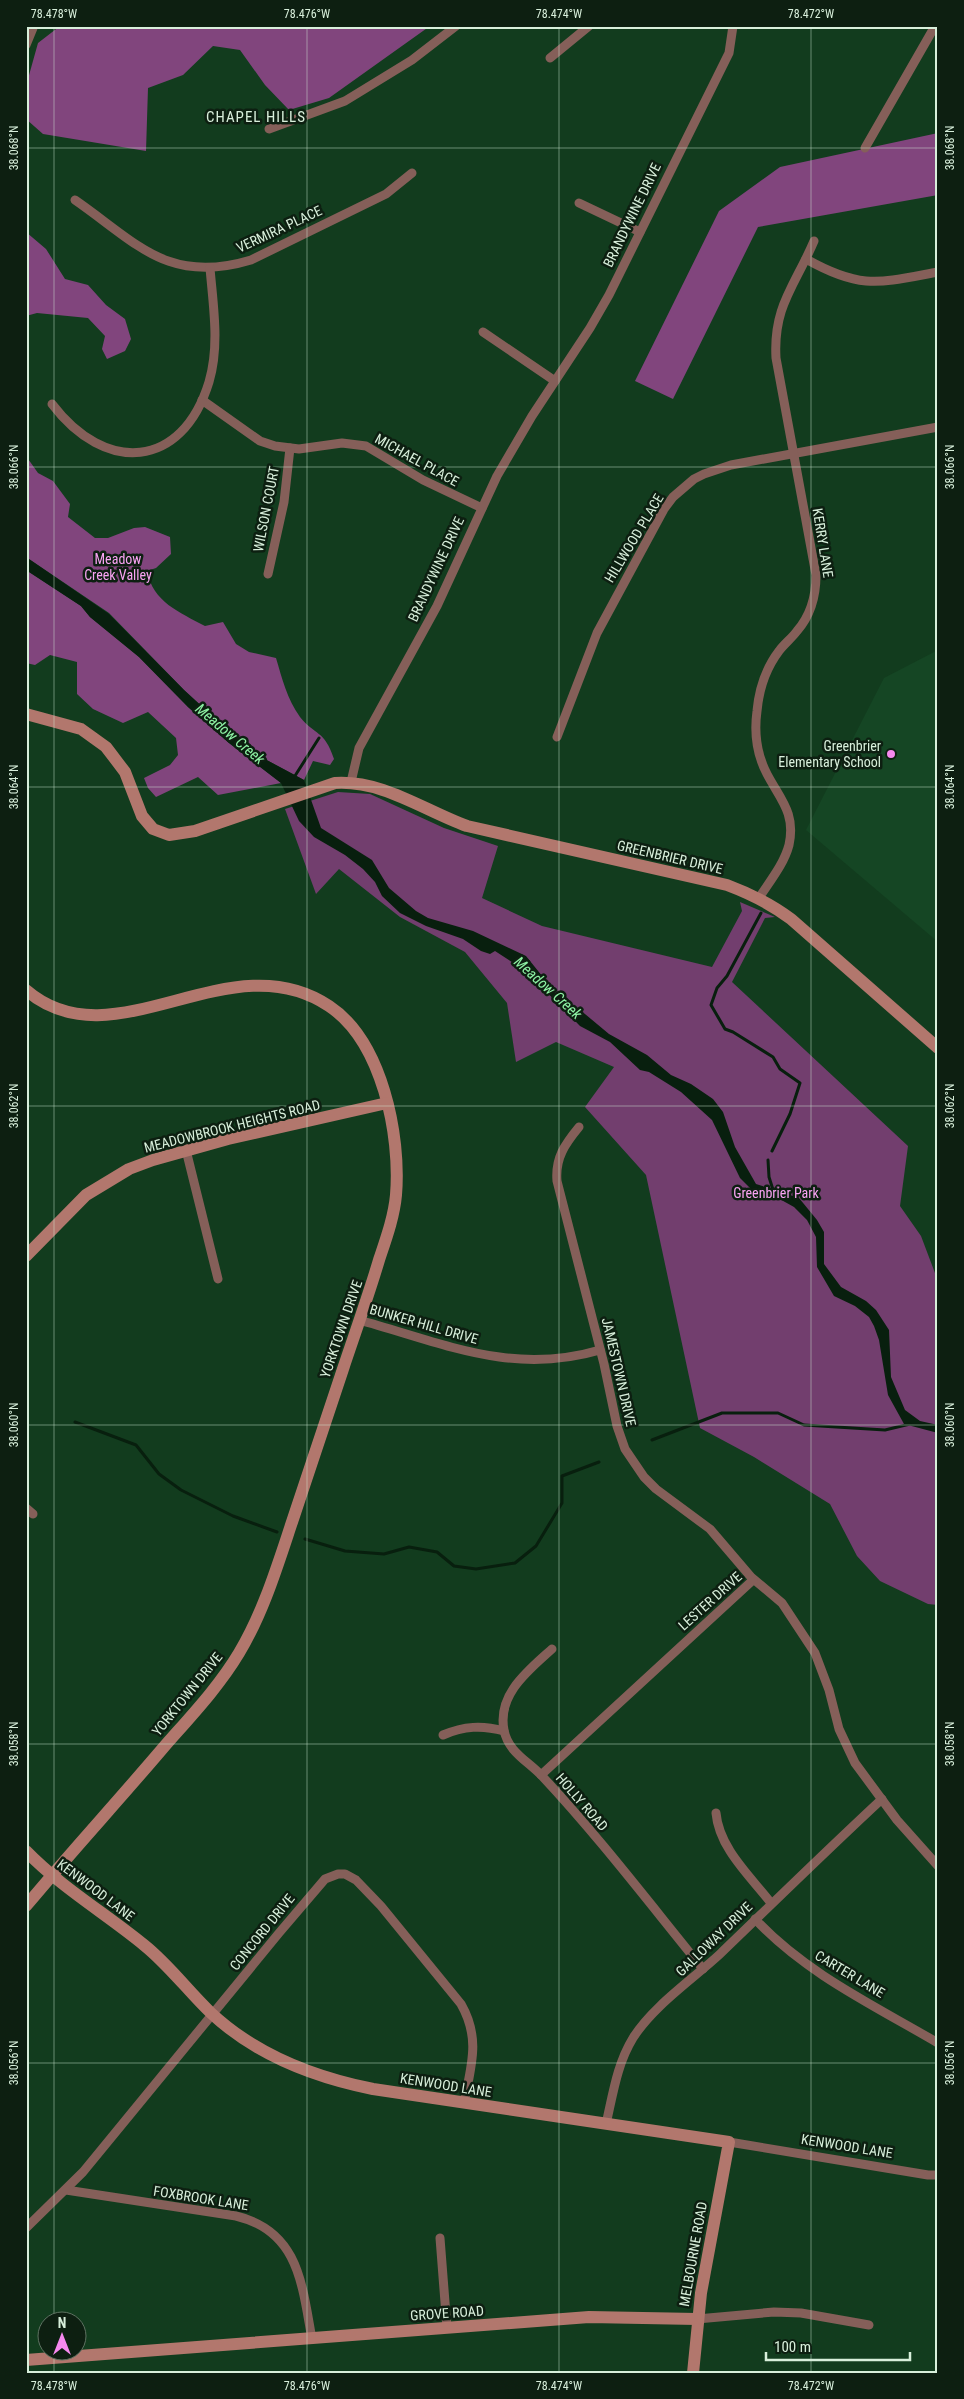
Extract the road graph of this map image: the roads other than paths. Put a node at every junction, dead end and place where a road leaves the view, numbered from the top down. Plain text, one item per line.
1 (43, 26) edge
2 (456, 26) edge
3 (589, 26) edge
4 (733, 26) edge
5 (935, 26) edge
6 (31, 27) edge
7 (26, 45) edge
8 (550, 58) dead end
9 (269, 130) dead end
10 (865, 148) dead end
11 (412, 173) dead end
12 (75, 200) dead end
13 (579, 203) dead end
14 (640, 232) junction
15 (814, 241) dead end
16 (806, 259) junction
17 (210, 268) junction
18 (938, 272) edge
19 (483, 332) dead end
20 (555, 381) junction
21 (202, 400) junction
22 (52, 404) dead end
23 (938, 427) edge
24 (290, 448) junction
25 (794, 455) junction
26 (482, 508) junction
27 (268, 574) dead end
28 (26, 714) edge
29 (558, 737) dead end
30 (351, 782) junction
31 (760, 898) junction
32 (26, 990) edge
33 (938, 1048) edge
34 (387, 1103) junction
35 (578, 1127) dead end
36 (186, 1150) junction
37 (26, 1256) edge
38 (218, 1280) dead end
39 (359, 1320) junction
40 (600, 1350) junction
41 (753, 1580) junction
42 (552, 1649) dead end
43 (504, 1731) junction
44 (443, 1735) dead end
45 (541, 1775) junction
46 (882, 1799) junction
47 (716, 1813) dead end
48 (26, 1851) edge
49 (938, 1866) edge
50 (51, 1876) junction
51 (771, 1902) junction
52 (26, 1906) edge
53 (755, 1919) junction
54 (703, 1969) junction
55 (213, 2015) junction
56 (938, 2043) edge
57 (464, 2103) junction
58 (606, 2124) junction
59 (729, 2142) junction
60 (938, 2175) edge
61 (66, 2190) junction
62 (26, 2228) edge
63 (440, 2238) dead end
64 (697, 2319) junction
65 (869, 2325) dead end
66 (447, 2328) junction
67 (312, 2339) junction
68 (26, 2360) edge
69 (693, 2373) edge

1 - 6 street
2 - 9 street
3 - 8 street
4 - 14 street, BRANDYWINE DRIVE
5 - 10 street
6 - 7 street
11 - 17 street, VERMIRA PLACE
12 - 17 street, VERMIRA PLACE
13 - 14 street
14 - 20 street, BRANDYWINE DRIVE
15 - 16 street, KERRY LANE
16 - 18 street
16 - 25 street, KERRY LANE
17 - 21 street
19 - 20 street
20 - 26 street, BRANDYWINE DRIVE
21 - 22 street
21 - 24 street, MICHAEL PLACE
23 - 25 street, HILLWOOD PLACE
24 - 26 street, MICHAEL PLACE
24 - 27 street, WILSON COURT
25 - 29 street, HILLWOOD PLACE
25 - 31 street, KERRY LANE
26 - 30 street, BRANDYWINE DRIVE
28 - 30 street
30 - 31 street, GREENBRIER DRIVE
31 - 33 street, GREENBRIER DRIVE
32 - 34 street, YORKTOWN DRIVE
34 - 36 street, MEADOWBROOK HEIGHTS ROAD
34 - 39 street, YORKTOWN DRIVE
35 - 40 street, JAMESTOWN DRIVE
36 - 37 street, MEADOWBROOK HEIGHTS ROAD
36 - 38 street
39 - 40 street, BUNKER HILL DRIVE
39 - 50 street, YORKTOWN DRIVE
40 - 41 street, JAMESTOWN DRIVE
41 - 45 street, LESTER DRIVE
41 - 46 street, LESTER DRIVE
42 - 43 street
43 - 44 street
43 - 45 street, HOLLY ROAD
45 - 54 street, HOLLY ROAD
46 - 49 street, LESTER DRIVE
46 - 51 street, GALLOWAY DRIVE
47 - 51 street
48 - 50 street, KENWOOD LANE
50 - 52 street, YORKTOWN DRIVE
50 - 55 street, KENWOOD LANE
51 - 53 street, GALLOWAY DRIVE
53 - 54 street, GALLOWAY DRIVE
53 - 56 street, CARTER LANE
54 - 58 street, GALLOWAY DRIVE
55 - 57 street, KENWOOD LANE
55 - 57 street, CONCORD DRIVE
55 - 61 street, CONCORD DRIVE
57 - 58 street, KENWOOD LANE
58 - 59 street, KENWOOD LANE
59 - 60 street, KENWOOD LANE
59 - 64 street, MELBOURNE ROAD
61 - 62 street, CONCORD DRIVE
61 - 67 street, FOXBROOK LANE
63 - 66 street
64 - 65 street, GROVE ROAD
64 - 66 street, GROVE ROAD
64 - 69 street, MELBOURNE ROAD
66 - 67 street, GROVE ROAD
67 - 68 street, GROVE ROAD

